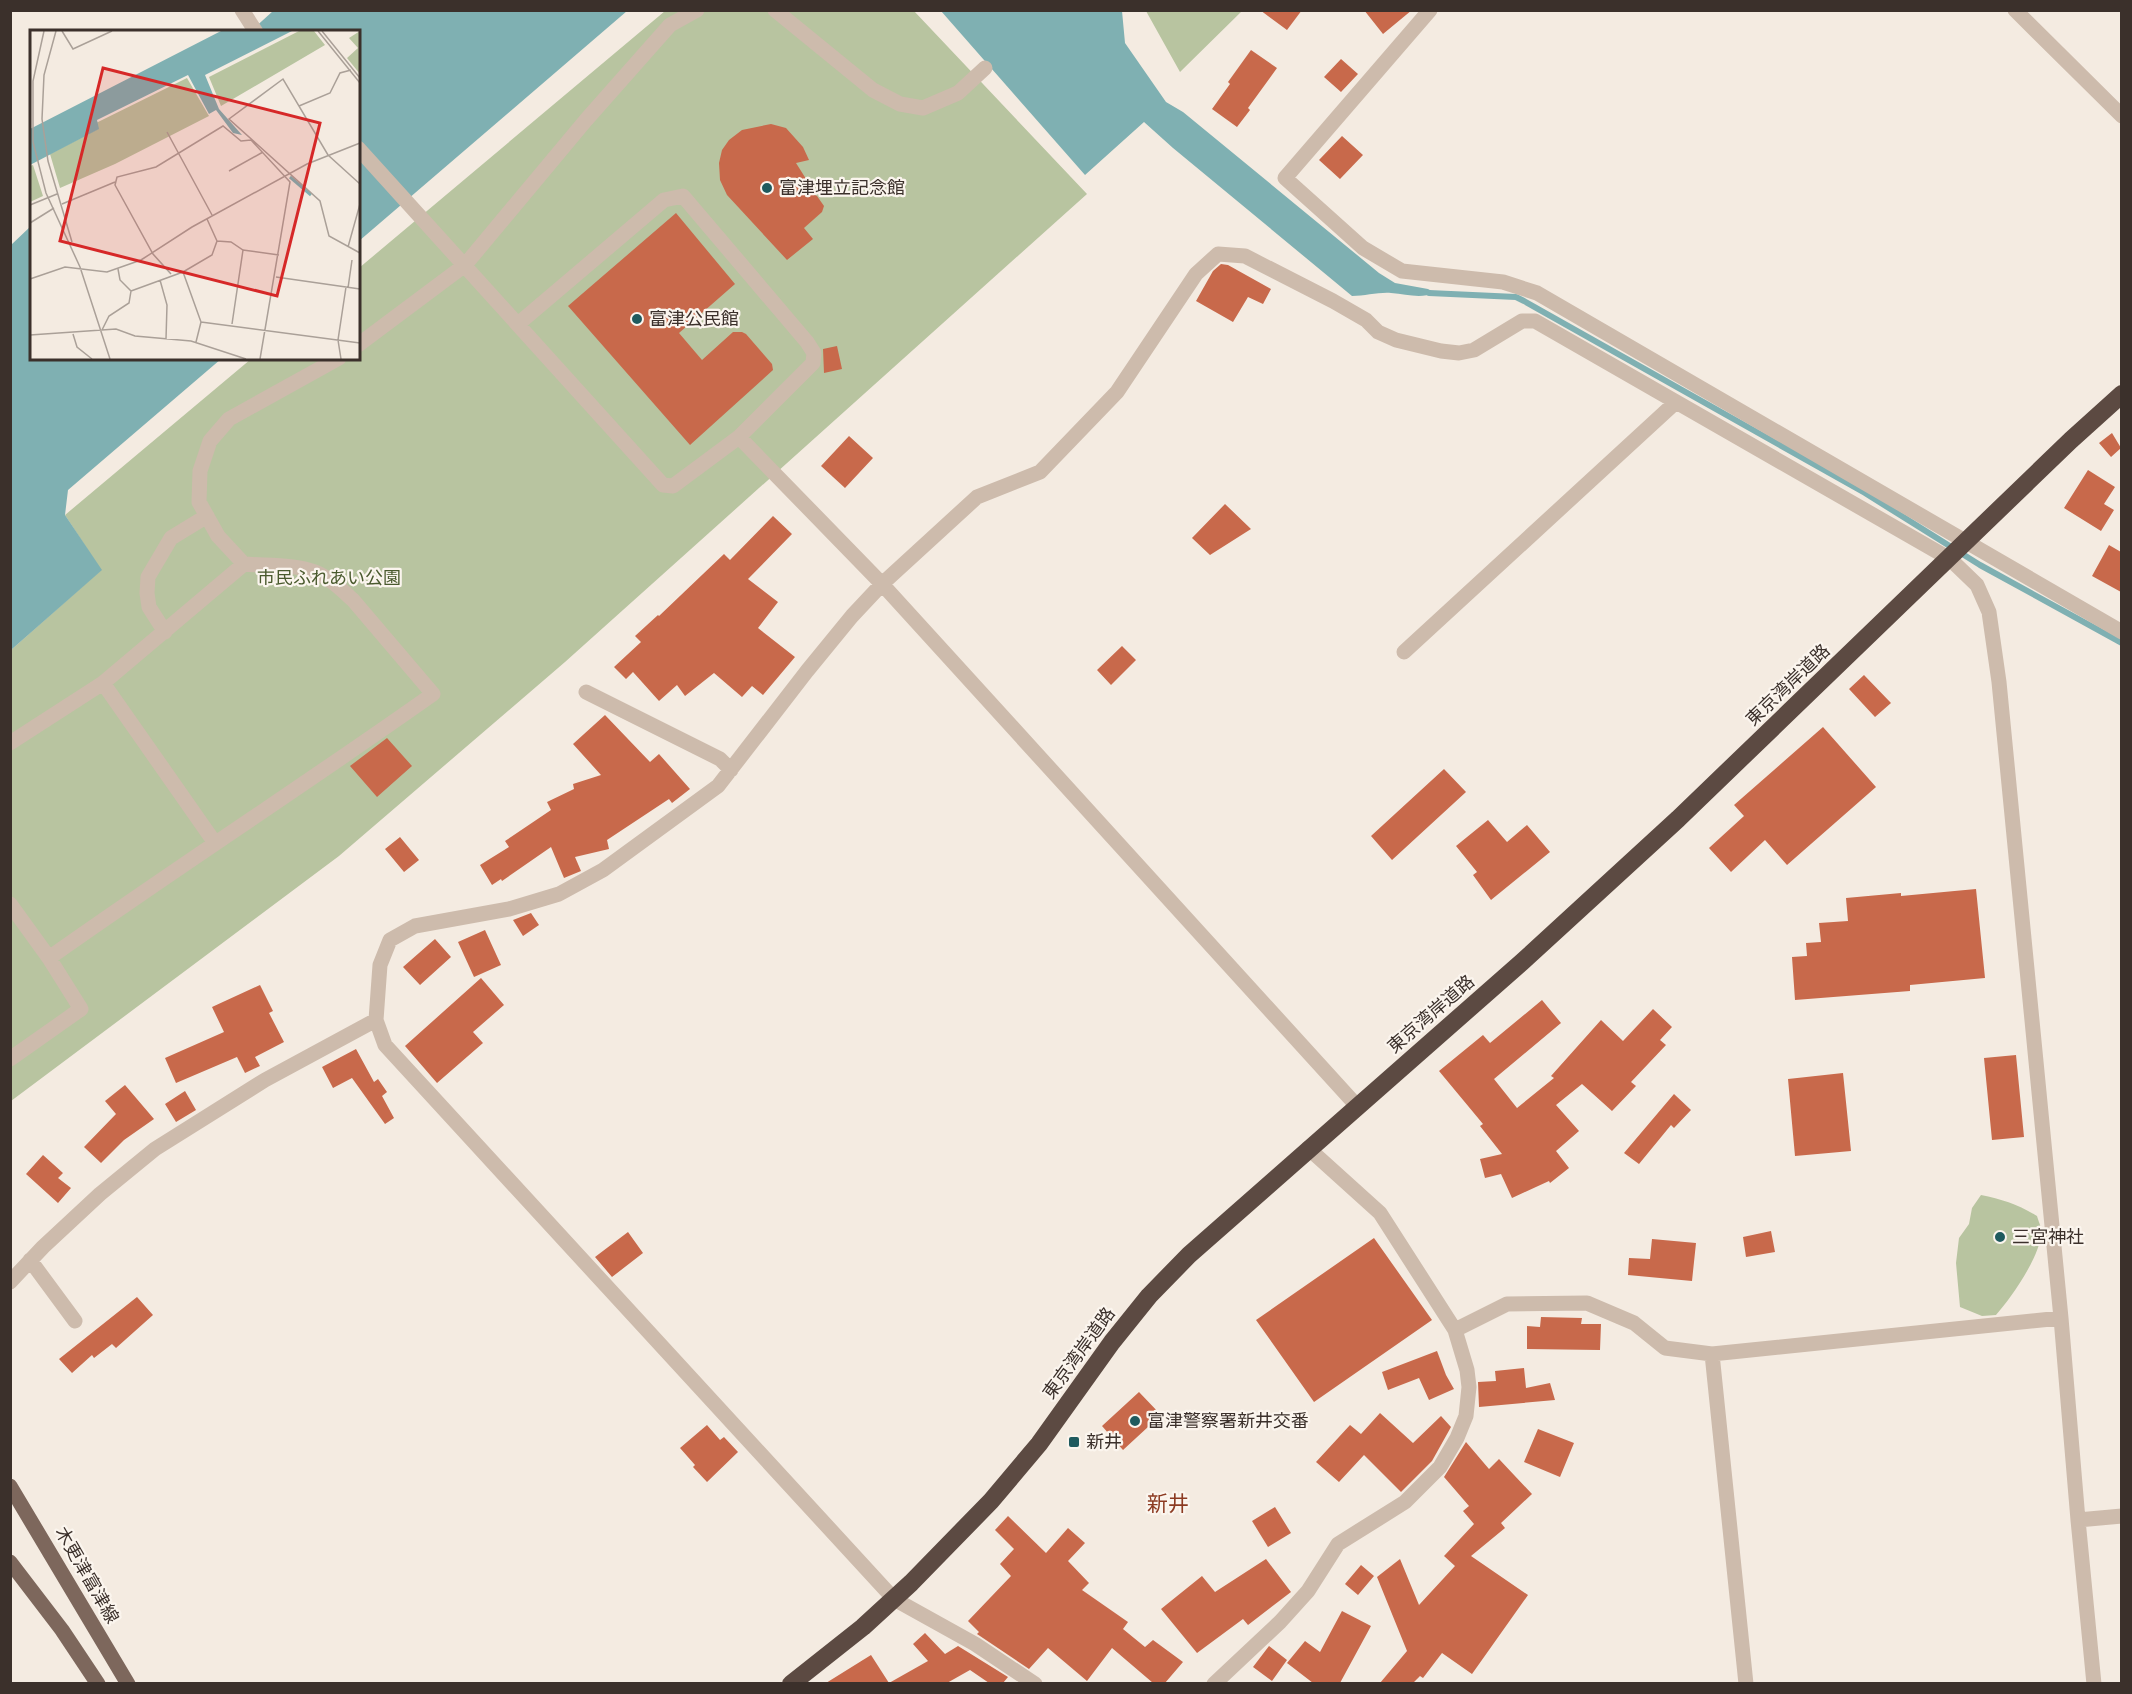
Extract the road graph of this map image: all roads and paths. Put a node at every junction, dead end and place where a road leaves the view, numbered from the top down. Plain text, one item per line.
1 (242, 10) edge
2 (697, 10) edge
3 (775, 10) edge
4 (1430, 10) edge
5 (2015, 10) edge
6 (253, 28) edge
7 (985, 68) dead end
8 (2121, 116) edge
9 (360, 150) edge
10 (465, 265) junction
11 (518, 324) junction
12 (360, 344) edge
13 (335, 360) edge
14 (2121, 394) edge
15 (1676, 402) junction
16 (740, 437) junction
17 (207, 516) junction
18 (1958, 550) junction
19 (244, 564) junction
20 (882, 584) junction
21 (165, 632) junction
22 (2121, 632) edge
23 (1404, 652) dead end
24 (103, 683) junction
25 (586, 692) dead end
26 (10, 743) edge
27 (731, 770) junction
28 (215, 843) junction
29 (10, 904) edge
30 (49, 958) junction
31 (376, 1020) junction
32 (10, 1059) edge
33 (1357, 1106) junction
34 (1308, 1148) junction
35 (30, 1260) junction
36 (10, 1282) edge
37 (2061, 1318) junction
38 (75, 1321) dead end
39 (1455, 1330) junction
40 (1712, 1354) junction
41 (10, 1486) edge
42 (2121, 1516) edge
43 (2078, 1521) junction
44 (10, 1562) edge
45 (894, 1599) junction
46 (98, 1683) edge
47 (128, 1683) edge
48 (791, 1683) edge
49 (1035, 1683) edge
50 (1214, 1683) edge
51 (1746, 1683) edge
52 (2094, 1683) edge

1 - 6 street
2 - 10 street
3 - 7 street
4 - 18 street
5 - 8 street
9 - 10 street
10 - 11 street
10 - 12 street
11 - 16 street
11 - 16 street
13 - 17 street
14 - 18 highway, 東京湾岸道路
15 - 18 street
15 - 20 street
15 - 23 street
16 - 20 street
17 - 19 street
17 - 21 street
18 - 22 street
18 - 33 highway, 東京湾岸道路
18 - 37 street
19 - 21 street
19 - 28 street
20 - 27 street
20 - 33 street
21 - 24 street
24 - 26 street
24 - 28 street
25 - 27 street
27 - 31 street
28 - 30 street
29 - 30 street
30 - 32 street
31 - 35 street
31 - 45 street
33 - 34 highway, 東京湾岸道路
34 - 39 street
34 - 45 highway, 東京湾岸道路
35 - 36 street
35 - 38 street
37 - 40 street
37 - 43 street
39 - 40 street
39 - 50 street
40 - 51 street
41 - 47 main road, 木更津富津線
42 - 43 street
43 - 52 street
44 - 46 main road
45 - 48 highway, 東京湾岸道路
45 - 49 street

